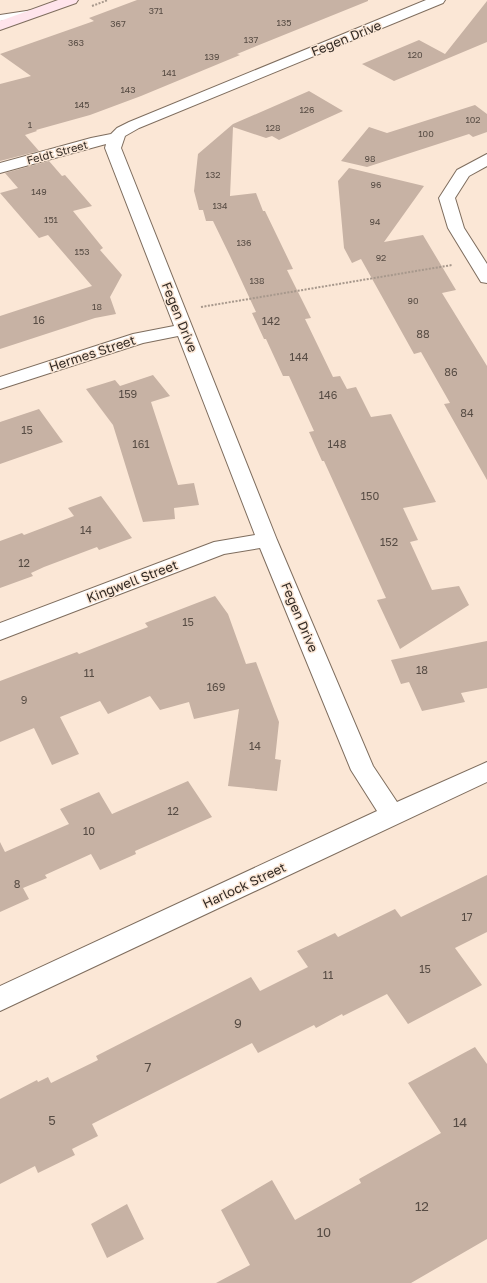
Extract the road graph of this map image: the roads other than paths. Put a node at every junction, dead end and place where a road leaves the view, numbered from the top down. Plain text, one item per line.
1 (72, 0) edge
2 (438, 0) edge
3 (38, 12) junction
4 (0, 18) edge
5 (0, 26) edge
6 (115, 138) junction
7 (487, 159) edge
8 (0, 168) edge
9 (487, 278) edge
10 (185, 329) junction
11 (0, 383) edge
12 (267, 540) junction
13 (0, 632) edge
14 (487, 771) edge
15 (393, 816) junction
16 (0, 999) edge

1 - 3 street
2 - 6 street, Fegen Drive
3 - 4 lane
3 - 5 street
6 - 8 street, Feldt Street
6 - 10 street, Fegen Drive
7 - 9 street
10 - 11 street, Hermes Street
10 - 12 street, Fegen Drive
12 - 13 street, Kingwell Street
12 - 15 street, Fegen Drive
14 - 15 street, Harlock Street
15 - 16 street, Harlock Street

